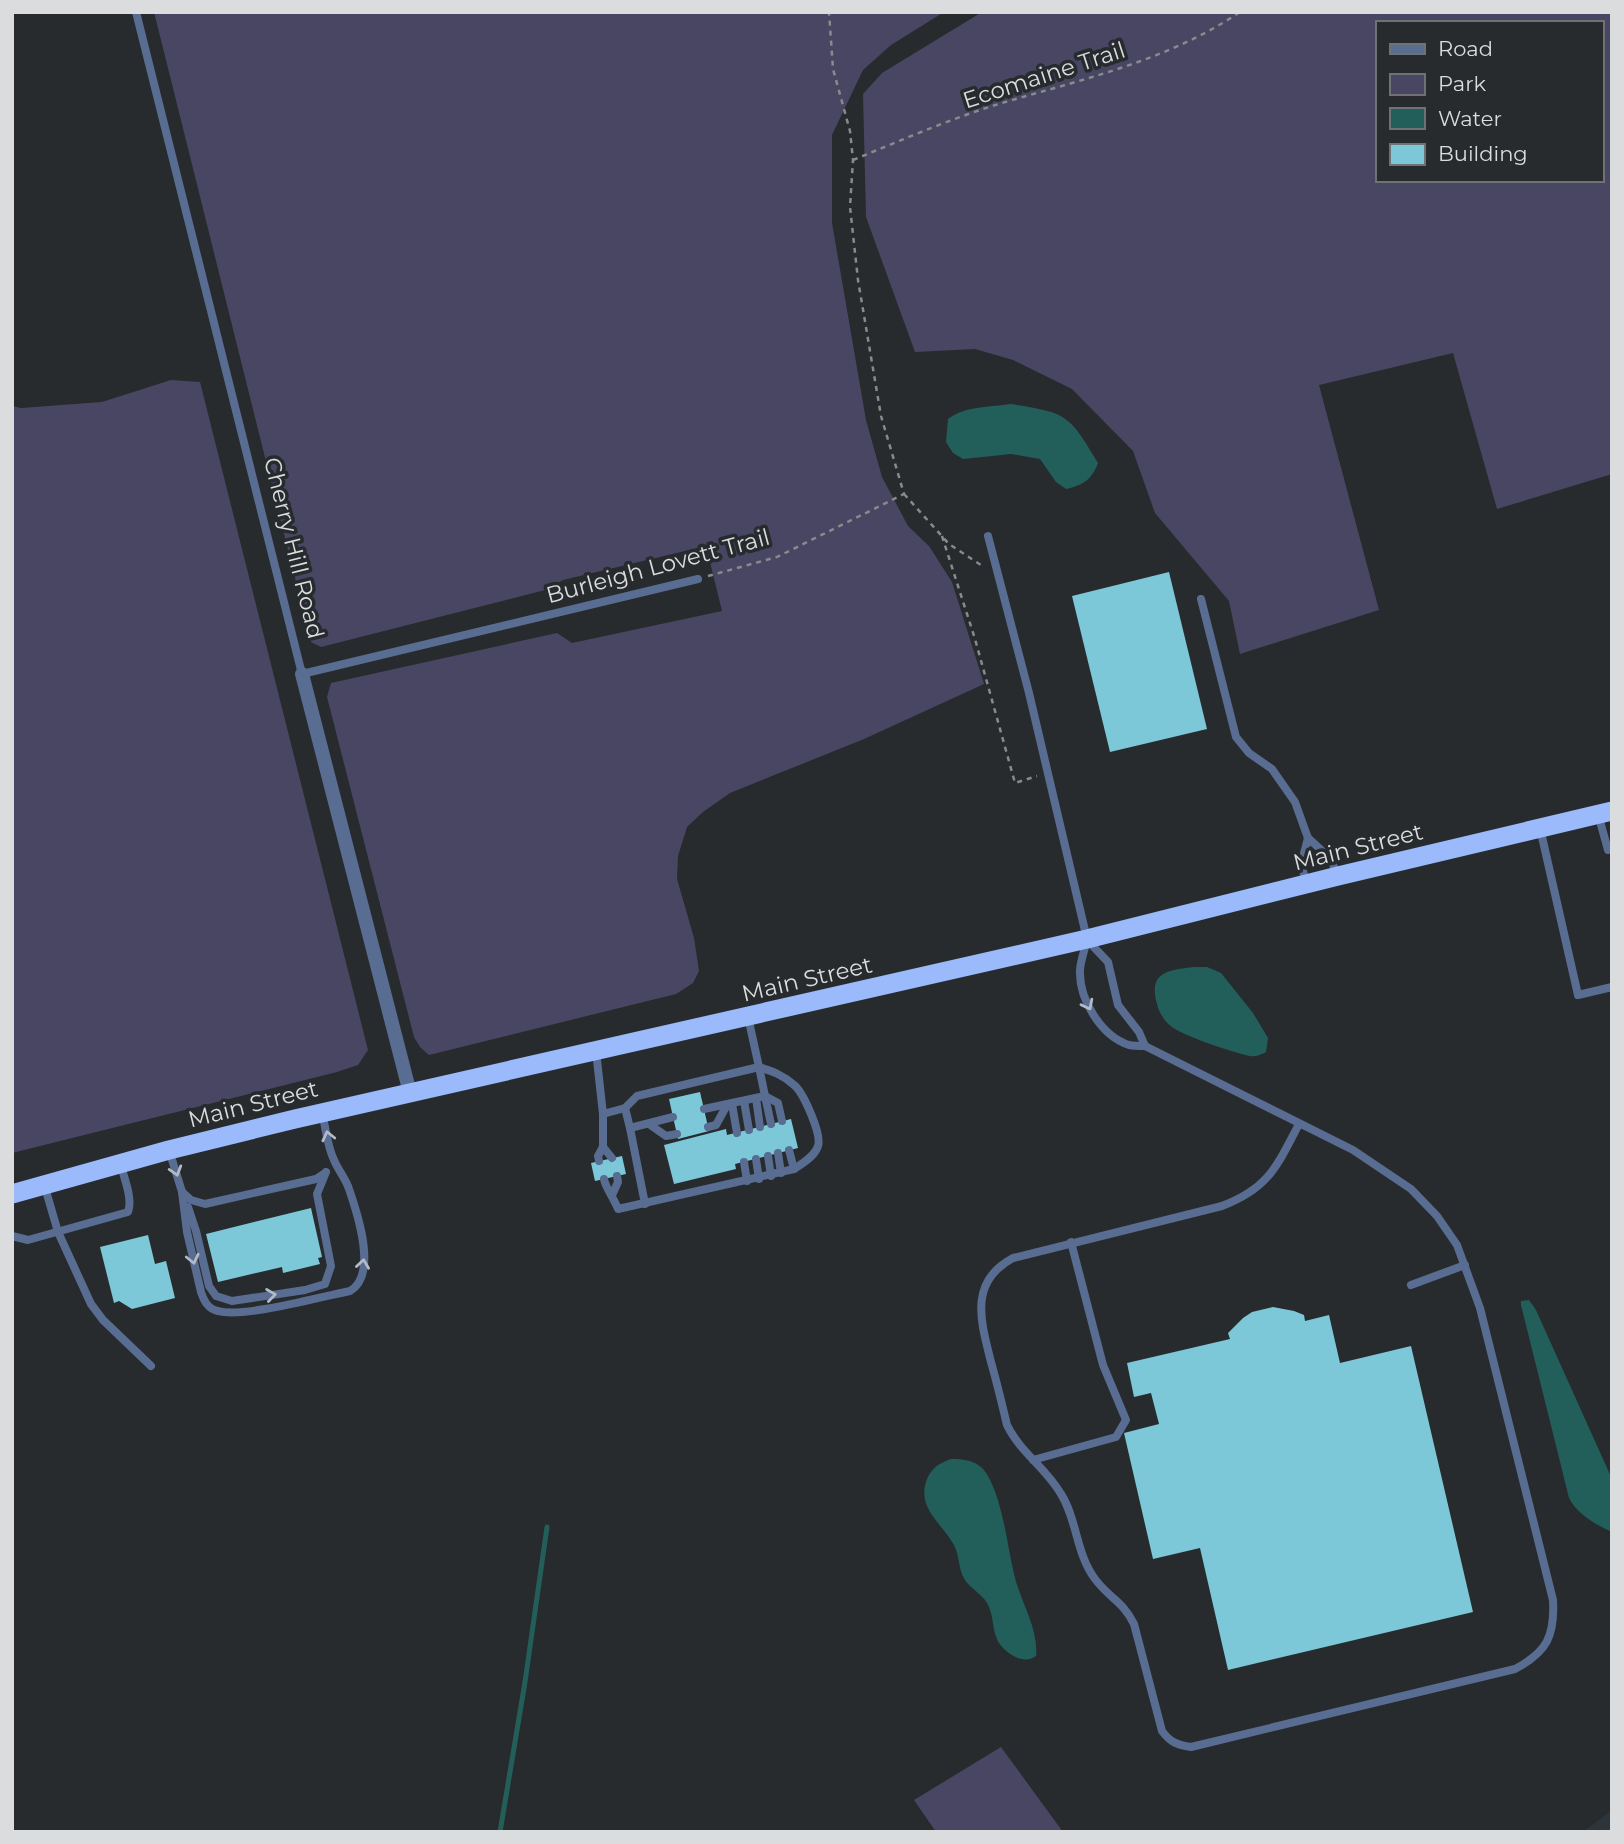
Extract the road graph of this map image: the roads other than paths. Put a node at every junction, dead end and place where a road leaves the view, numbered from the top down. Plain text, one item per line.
1 (136, 12) edge
2 (988, 536) dead end
3 (698, 579) road end
4 (1201, 599) dead end
5 (302, 674) junction
6 (1605, 812) edge
7 (1540, 828) junction
8 (1308, 838) junction
9 (1608, 850) dead end
10 (1338, 876) junction
11 (1307, 884) junction
12 (1087, 940) junction
13 (1612, 987) edge
14 (748, 1017) junction
15 (1146, 1046) junction
16 (596, 1051) junction
17 (759, 1067) junction
18 (410, 1093) junction
19 (765, 1096) junction
20 (756, 1098) junction
21 (744, 1101) junction
22 (729, 1104) junction
23 (625, 1108) junction
24 (704, 1109) dead end
25 (322, 1113) junction
26 (603, 1114) junction
27 (673, 1117) dead end
28 (782, 1121) dead end
29 (649, 1124) junction
30 (771, 1124) dead end
31 (1299, 1124) junction
32 (708, 1127) dead end
33 (760, 1127) dead end
34 (630, 1128) junction
35 (749, 1130) dead end
36 (737, 1133) dead end
37 (677, 1134) dead end
38 (603, 1147) junction
39 (169, 1150) junction
40 (789, 1150) dead end
41 (778, 1153) dead end
42 (768, 1156) dead end
43 (612, 1158) dead end
44 (333, 1159) junction
45 (756, 1159) dead end
46 (599, 1161) dead end
47 (744, 1162) dead end
48 (120, 1163) junction
49 (794, 1169) junction
50 (326, 1172) junction
51 (781, 1173) junction
52 (617, 1176) dead end
53 (771, 1176) junction
54 (604, 1179) dead end
55 (759, 1179) junction
56 (747, 1181) junction
57 (44, 1184) junction
58 (182, 1192) junction
59 (613, 1193) junction
60 (12, 1194) edge
61 (645, 1204) junction
62 (58, 1232) junction
63 (12, 1236) edge
64 (1071, 1242) junction
65 (1465, 1265) junction
66 (1411, 1285) dead end
67 (151, 1366) dead end
68 (1033, 1460) junction

1 - 5 lane, Cherry Hill Road
2 - 12 lane
3 - 5 lane, Burleigh Lovett Trail
4 - 8 lane
5 - 18 street, Cherry Hill Road
6 - 7 highway, Main Street
6 - 9 lane
7 - 10 highway, Main Street
7 - 13 lane
8 - 10 lane
8 - 11 lane
10 - 11 highway, Main Street
11 - 12 highway, Main Street
12 - 14 highway, Main Street
12 - 15 lane
12 -> 15 lane
14 - 16 highway, Main Street
14 - 17 lane
15 - 31 lane
16 - 18 highway, Main Street
16 - 26 lane
17 - 19 lane
17 - 23 lane
17 - 49 lane
18 - 25 highway, Main Street
19 - 20 lane
19 - 28 lane
19 - 30 lane
20 - 21 lane
20 - 33 lane
21 - 22 lane
21 - 35 lane
22 - 24 lane
22 - 32 lane
22 - 36 lane
23 - 26 lane
23 - 34 lane
25 - 39 highway, Main Street
44 -> 25 lane
26 - 38 lane
27 - 29 lane
29 - 34 lane
29 - 37 lane
31 - 64 lane
31 - 65 lane
34 - 61 lane
38 - 43 lane
38 - 46 lane
39 - 48 highway, Main Street
39 -> 58 lane
40 - 49 lane
41 - 51 lane
42 - 53 lane
44 - 50 lane
58 -> 44 lane
45 - 55 lane
47 - 56 lane
48 - 57 highway, Main Street
48 - 62 lane
49 - 51 lane
50 - 58 lane
58 -> 50 lane
51 - 53 lane
52 - 59 lane
53 - 55 lane
54 - 59 lane
55 - 56 lane
56 - 61 lane
57 - 60 highway, Main Street
57 - 62 lane
59 - 61 lane
62 - 63 lane
62 - 67 lane
64 - 68 lane
64 - 68 lane
65 - 66 lane
65 - 68 lane

